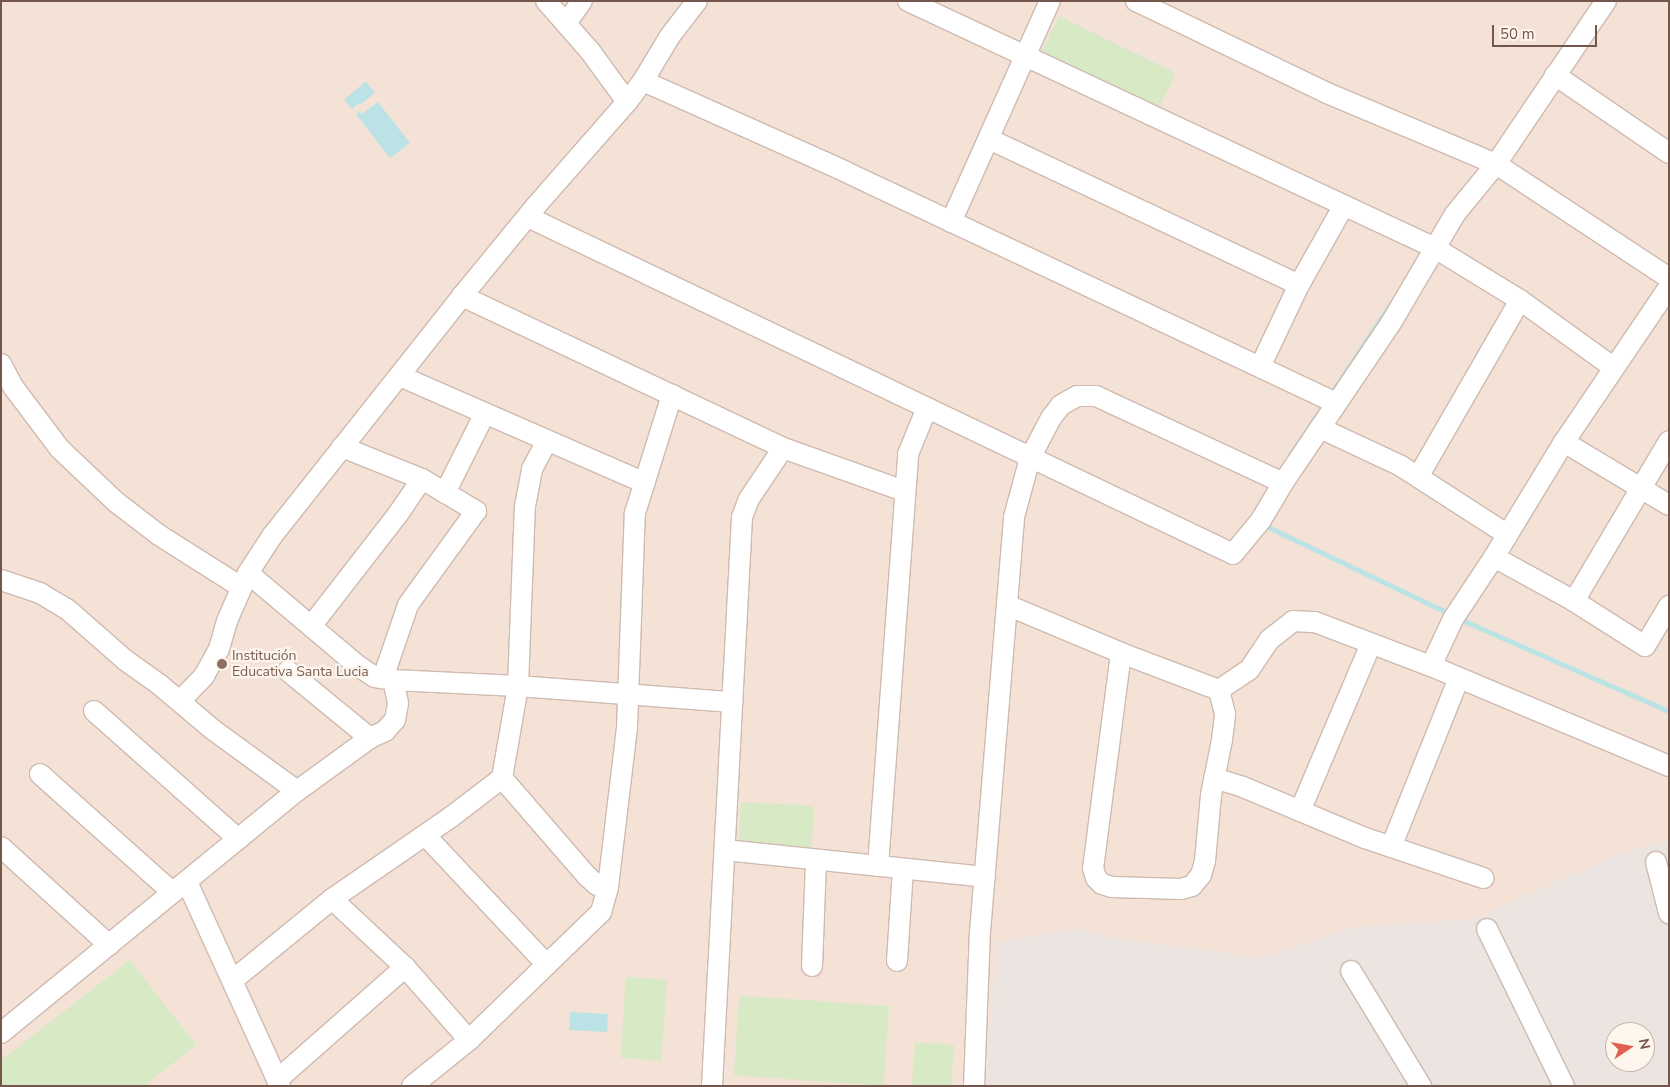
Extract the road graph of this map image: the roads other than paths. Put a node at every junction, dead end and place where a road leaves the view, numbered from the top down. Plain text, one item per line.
1 (546, 1) edge
2 (582, 1) edge
3 (697, 1) edge
4 (908, 1) edge
5 (1050, 1) edge
6 (1136, 1) edge
7 (1606, 1) edge
8 (566, 23) junction
9 (1026, 58) junction
10 (1555, 75) junction
11 (643, 81) junction
12 (626, 102) junction
13 (989, 139) junction
14 (1669, 153) edge
15 (1496, 164) junction
16 (1343, 207) junction
17 (528, 217) junction
18 (952, 222) junction
19 (1435, 248) junction
20 (1669, 278) edge
21 (1298, 285) junction
22 (1669, 287) edge
23 (462, 296) junction
24 (1520, 300) junction
25 (1, 364) edge
26 (1260, 367) junction
27 (1613, 367) junction
28 (400, 376) junction
29 (672, 395) junction
30 (1336, 403) junction
31 (927, 408) junction
32 (480, 421) dead end
33 (1320, 428) junction
34 (1669, 441) edge
35 (1564, 442) junction
36 (544, 446) dead end
37 (342, 447) junction
38 (783, 448) junction
39 (1030, 458) junction
40 (1418, 477) junction
41 (422, 479) junction
42 (645, 483) junction
43 (1282, 484) junction
44 (1640, 487) junction
45 (904, 491) junction
46 (446, 493) junction
47 (1669, 505) edge
48 (1508, 535) junction
49 (1494, 557) junction
50 (1, 580) edge
51 (244, 580) junction
52 (1574, 601) junction
53 (1007, 605) junction
54 (1669, 606) edge
55 (312, 625) junction
56 (1372, 644) junction
57 (1121, 653) junction
58 (1431, 666) junction
59 (288, 671) dead end
60 (1459, 678) junction
61 (388, 679) junction
62 (518, 686) junction
63 (1219, 690) junction
64 (628, 695) junction
65 (180, 701) junction
66 (732, 702) junction
67 (94, 711) dead end
68 (370, 738) junction
69 (1669, 766) edge
70 (40, 774) dead end
71 (502, 778) junction
72 (1214, 778) junction
73 (297, 791) junction
74 (1300, 811) junction
75 (425, 835) junction
76 (238, 839) junction
77 (1, 847) edge
78 (1392, 847) junction
79 (725, 850) junction
80 (816, 860) junction
81 (1656, 862) dead end
82 (878, 866) junction
83 (903, 869) junction
84 (985, 877) junction
85 (1483, 878) dead end
86 (180, 887) junction
87 (608, 887) junction
88 (332, 899) junction
89 (1669, 913) edge
90 (1487, 929) dead end
91 (109, 945) junction
92 (897, 961) dead end
93 (547, 965) junction
94 (812, 966) dead end
95 (405, 967) junction
96 (1351, 971) dead end
97 (233, 980) junction
98 (1, 1033) edge
99 (469, 1040) junction
100 (279, 1083) edge
101 (412, 1086) edge
102 (712, 1086) edge
103 (974, 1086) edge
104 (1421, 1086) edge
105 (1564, 1086) edge

1 - 8 street
2 - 8 street
3 - 11 street
4 - 9 street
5 - 9 street
6 - 15 street
7 - 10 street
8 - 12 street
9 - 13 street
9 - 16 street
10 - 14 street
10 - 15 street
11 - 12 street
11 - 18 street
12 - 17 street
13 - 18 street
13 - 21 street
15 - 19 street
15 - 20 street
16 - 19 street
16 - 21 street
17 - 23 street
17 - 31 street
18 - 26 street
19 - 24 street
19 - 30 street
21 - 26 street
22 - 27 street
23 - 28 street
23 - 29 street
24 - 27 street
24 - 40 street
25 - 51 street
26 - 30 street
27 - 35 street
28 - 37 street
28 - 42 street
29 - 38 street
29 - 42 street
30 - 33 street
31 - 39 street
31 - 45 street
32 - 46 street
33 - 40 street
33 - 43 street
34 - 44 street
35 - 44 street
35 - 48 street
36 - 62 street
37 - 41 street
37 - 51 street
38 - 45 street
38 - 66 street
39 - 43 street
39 - 43 street
39 - 53 street
40 - 48 street
41 - 46 street
41 - 55 street
42 - 64 street
44 - 47 street
44 - 52 street
45 - 82 street
46 - 61 street
48 - 49 street
49 - 52 street
49 - 58 street
50 - 65 street
51 - 55 street
51 - 65 street
52 - 54 street
53 - 57 street
53 - 84 street
55 - 61 street
56 - 58 street
56 - 63 street
56 - 74 street
57 - 63 street
57 - 72 street
58 - 60 street
59 - 68 street
60 - 69 street
60 - 78 street
61 - 62 street
61 - 68 street
62 - 64 street
62 - 71 street
63 - 72 street
64 - 66 street
64 - 87 street
65 - 73 street
66 - 79 street
67 - 76 street
68 - 73 street
70 - 86 street
71 - 75 street
71 - 87 street
72 - 74 street
73 - 76 street
74 - 78 street
75 - 88 street
75 - 93 street
76 - 86 street
77 - 91 street
78 - 85 street
79 - 80 street
79 - 102 street
80 - 82 street
80 - 94 street
81 - 89 street
82 - 83 street
83 - 84 street
83 - 92 street
84 - 103 street
86 - 91 street
86 - 97 street
87 - 93 street
88 - 95 street
88 - 97 street
90 - 105 street
91 - 98 street
93 - 99 street
95 - 99 street
95 - 100 street
96 - 104 street
97 - 100 street
99 - 101 street

